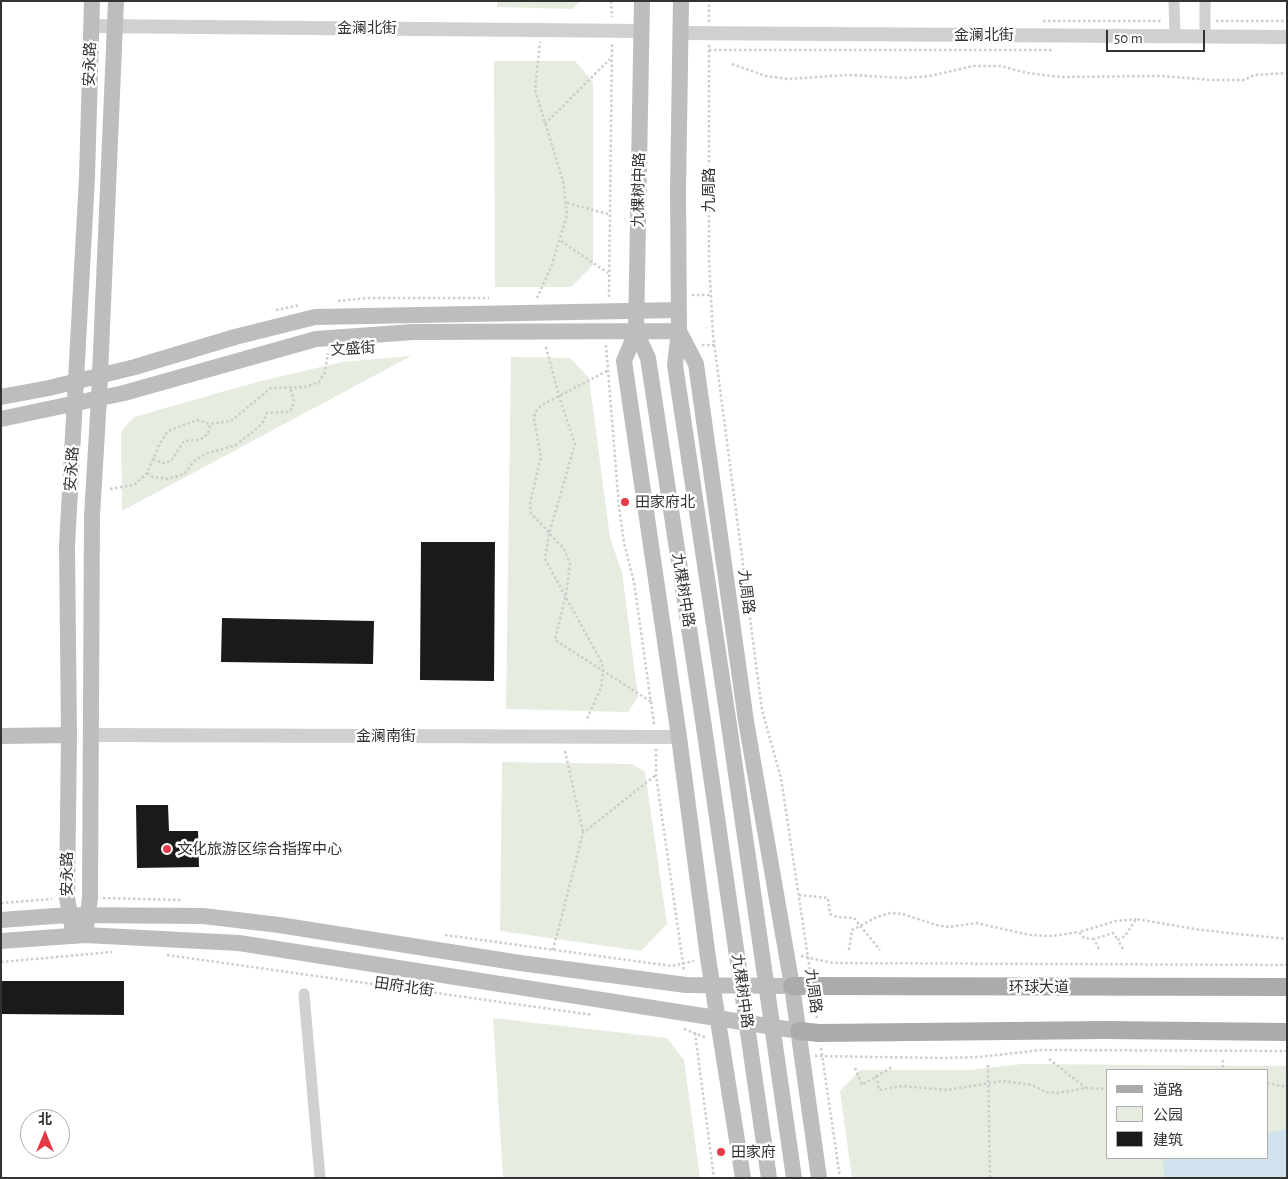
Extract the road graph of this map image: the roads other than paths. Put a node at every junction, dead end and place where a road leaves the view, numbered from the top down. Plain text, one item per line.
1 (92, 1) edge
2 (116, 1) edge
3 (642, 1) edge
4 (681, 1) edge
5 (1174, 1) edge
6 (1204, 1) edge
7 (92, 26) junction
8 (115, 26) junction
9 (641, 31) junction
10 (681, 33) junction
11 (1175, 36) junction
12 (1205, 36) junction
13 (1287, 37) edge
14 (637, 310) junction
15 (678, 310) junction
16 (636, 332) junction
17 (683, 338) junction
18 (100, 375) junction
19 (77, 381) junction
20 (1, 397) edge
21 (99, 398) junction
22 (76, 405) junction
23 (1, 419) edge
24 (92, 735) junction
25 (1, 736) edge
26 (69, 736) junction
27 (679, 737) junction
28 (68, 915) junction
29 (88, 915) junction
30 (1, 920) edge
31 (80, 936) junction
32 (1, 941) edge
33 (712, 986) junction
34 (792, 986) junction
35 (1287, 987) edge
36 (304, 994) dead end
37 (718, 1018) junction
38 (798, 1031) junction
39 (1287, 1032) edge
40 (320, 1178) edge
41 (743, 1178) edge
42 (769, 1178) edge
43 (794, 1178) edge
44 (819, 1178) edge

1 - 7 main road, 安永路
2 - 8 main road, 安永路
3 - 9 main road, 九棵树中路
4 - 10 main road, 九棵树中路
5 - 11 street
6 - 12 street
7 - 8 street, 金澜北街
7 - 19 main road, 安永路
8 - 9 street, 金澜北街
8 - 18 main road, 安永路
9 - 14 main road, 九棵树中路
10 - 11 street, 金澜北街
10 - 15 main road, 九棵树中路
11 - 12 street, 金澜北街
12 - 13 street, 金澜北街
14 - 15 main road
14 - 16 main road, 九棵树中路
14 - 18 main road
15 - 17 main road, 九棵树中路
16 - 17 main road, 文盛街
16 - 21 main road, 文盛街
16 - 27 main road
16 - 42 main road, 九棵树中路, bridge
17 - 34 main road
17 - 43 main road, 九棵树中路, bridge
18 - 19 main road
18 - 21 main road, 安永路
19 - 20 main road
19 - 22 main road, 安永路
21 - 22 main road, 文盛街
21 - 24 main road, 安永路
22 - 23 main road, 文盛街
22 - 26 main road, 安永路
24 - 27 street, 金澜南街
24 - 29 main road, 安永路
25 - 26 main road
26 - 28 main road, 安永路
27 - 33 main road
28 - 29 main road
28 - 30 main road
28 - 31 main road, 安永路
29 - 31 main road, 安永路
29 - 33 main road
31 - 32 main road, 田府北街
31 - 37 main road, 田府北街
33 - 34 main road
33 - 37 main road
34 - 35 main road, 环球大道
34 - 38 main road
36 - 40 street
37 - 38 main road, 田府北街
37 - 41 main road
38 - 39 main road
38 - 44 main road

